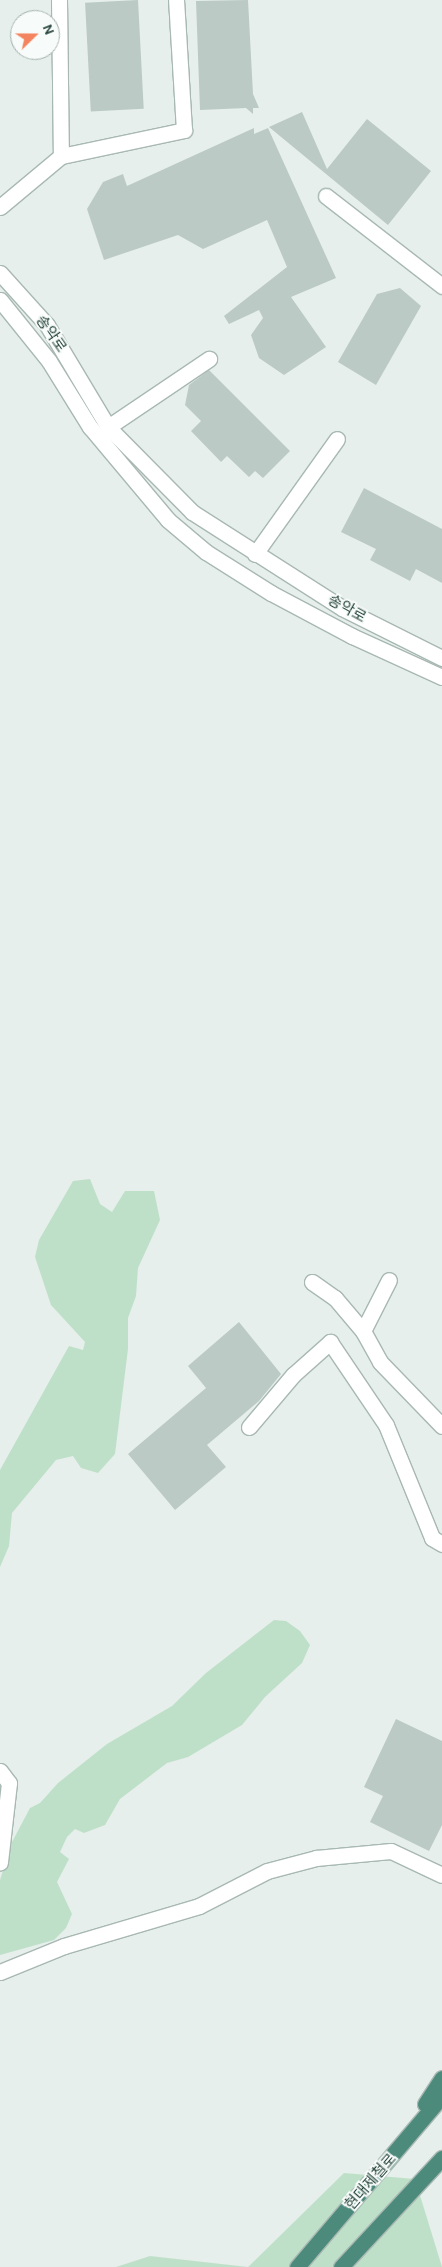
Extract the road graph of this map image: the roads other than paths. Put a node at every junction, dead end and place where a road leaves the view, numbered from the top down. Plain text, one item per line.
1 (60, 0) edge
2 (176, 0) edge
3 (61, 156) junction
4 (326, 196) dead end
5 (0, 207) edge
6 (0, 273) edge
7 (442, 286) edge
8 (0, 300) edge
9 (209, 359) dead end
10 (108, 427) junction
11 (337, 440) dead end
12 (255, 554) junction
13 (442, 658) edge
14 (442, 677) edge
15 (389, 1280) dead end
16 (312, 1282) dead end
17 (363, 1331) junction
18 (249, 1426) dead end
19 (442, 1426) edge
20 (442, 1544) edge
21 (0, 1771) edge
22 (0, 1862) edge
23 (442, 1875) edge
24 (0, 1972) edge
25 (442, 2078) edge
26 (442, 2096) edge
27 (442, 2158) edge
28 (387, 2163) junction
29 (297, 2267) edge
30 (341, 2267) edge

1 - 3 street
2 - 3 street
3 - 5 street
4 - 7 street
6 - 10 street, 송악로
8 - 14 street
9 - 10 street
10 - 12 street, 송악로
11 - 12 street
12 - 13 street, 송악로
15 - 17 street
16 - 17 street
17 - 19 street
18 - 20 street
21 - 22 street
23 - 24 street
25 - 28 highway
26 - 28 highway, 현대제철로
27 - 30 highway
28 - 29 highway, 현대제철로

